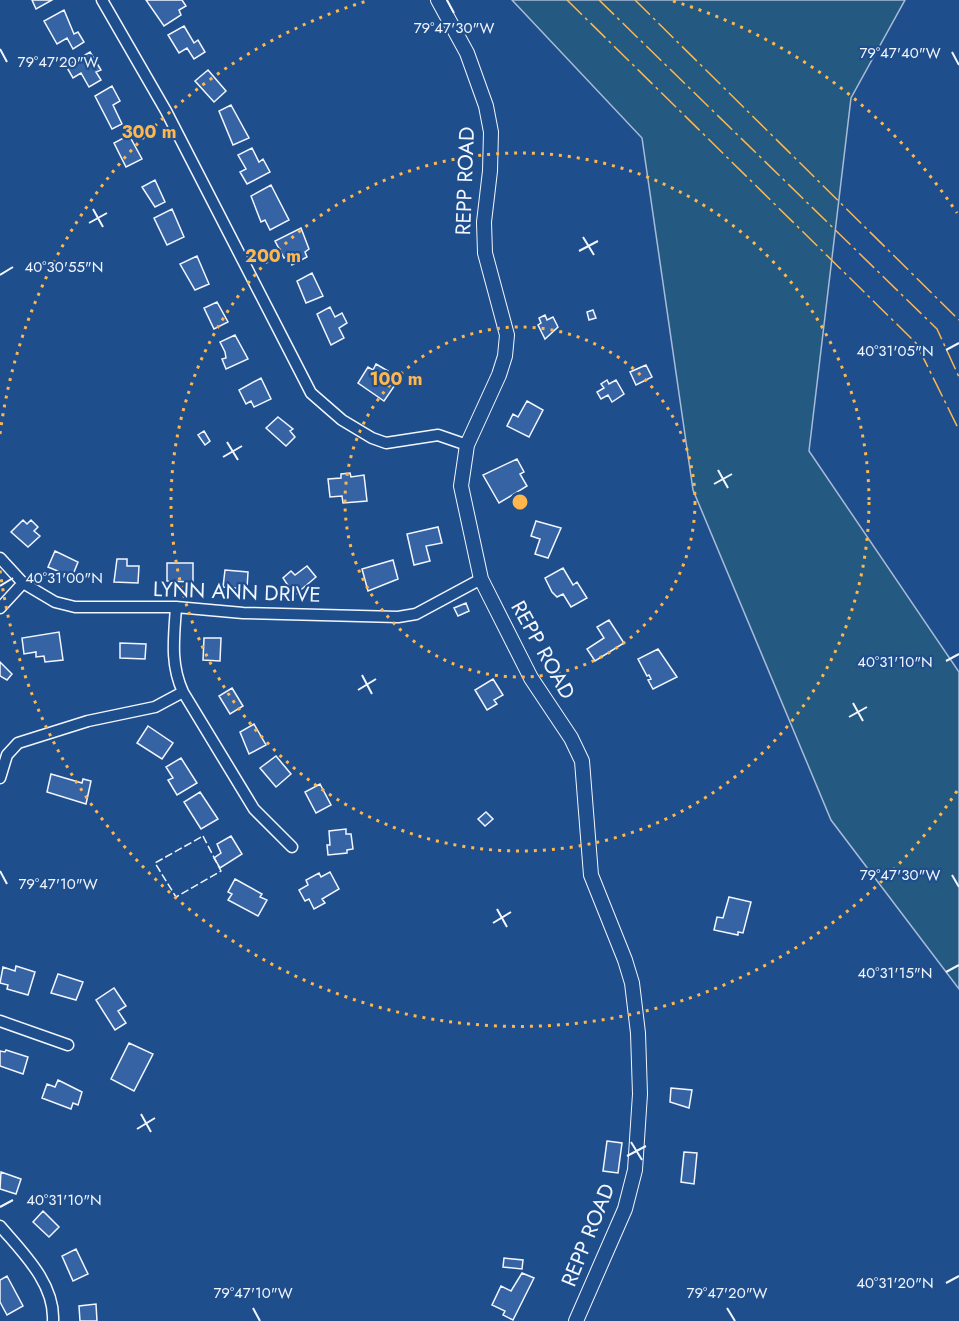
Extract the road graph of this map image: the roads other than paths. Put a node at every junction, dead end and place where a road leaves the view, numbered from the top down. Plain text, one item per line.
1 (102, 0) edge
2 (438, 0) edge
3 (466, 446) junction
4 (0, 558) edge
5 (481, 579) junction
6 (23, 583) junction
7 (176, 607) junction
8 (0, 608) edge
9 (183, 692) junction
10 (0, 778) edge
11 (292, 847) dead end
12 (0, 1021) edge
13 (68, 1045) dead end
14 (0, 1226) edge
15 (53, 1321) edge
16 (576, 1321) edge

1 - 3 street
2 - 3 street, REPP ROAD
3 - 5 street, REPP ROAD
4 - 6 street, LYNN ANN DRIVE
5 - 7 street, LYNN ANN DRIVE
5 - 16 street, REPP ROAD
6 - 7 street, LYNN ANN DRIVE
6 - 8 street
7 - 9 street
9 - 10 street
9 - 11 street
12 - 13 street
14 - 15 street

